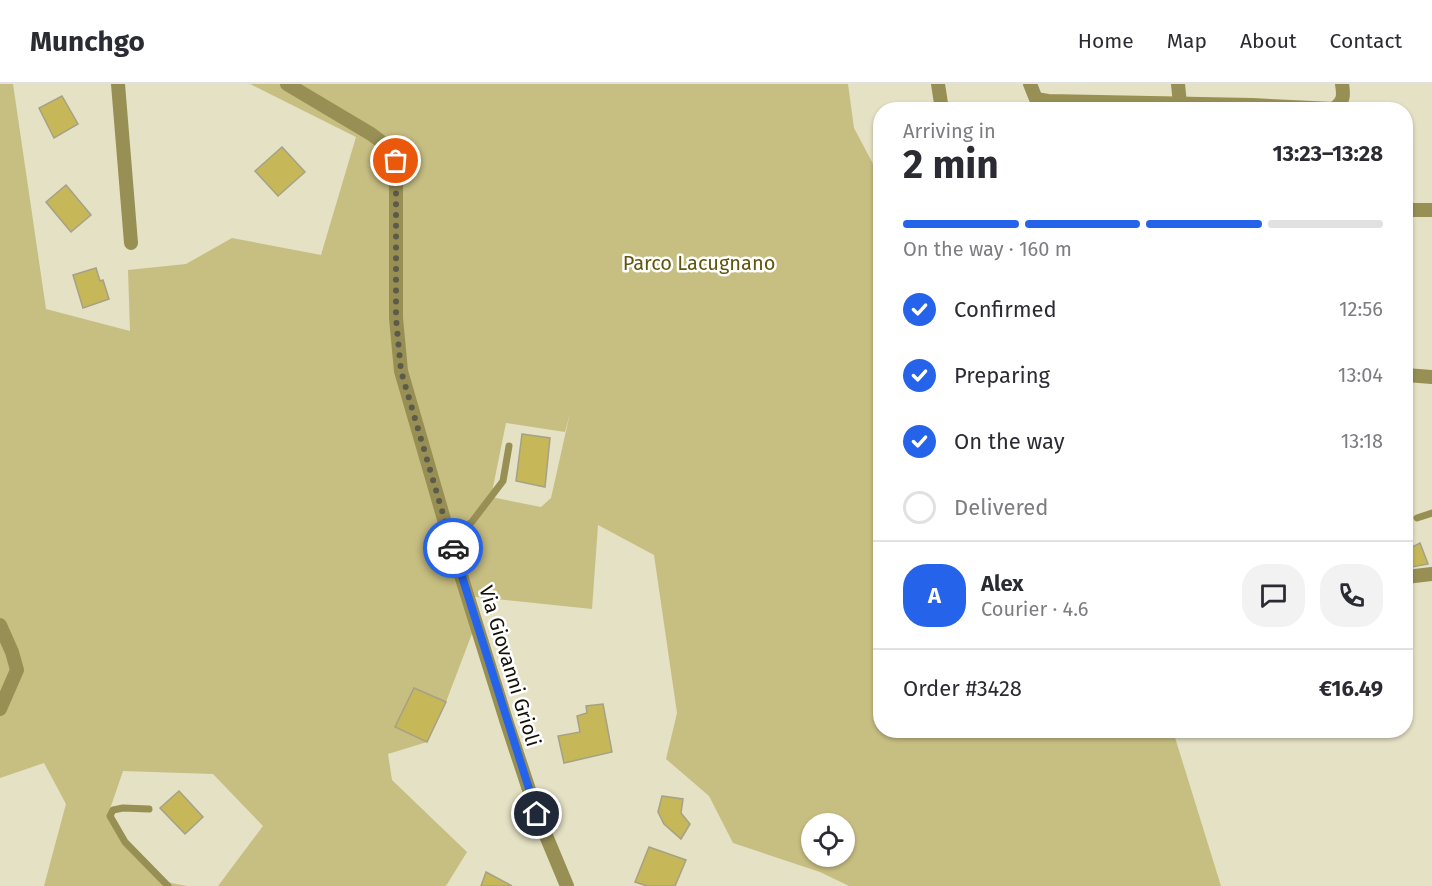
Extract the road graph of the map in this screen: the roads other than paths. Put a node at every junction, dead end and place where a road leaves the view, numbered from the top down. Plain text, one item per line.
1 (118, 84) edge
2 (287, 84) edge
3 (938, 84) edge
4 (1030, 84) edge
5 (1178, 84) edge
6 (1342, 84) edge
7 (941, 102) edge
8 (1036, 102) edge
9 (1180, 102) edge
10 (1342, 102) edge
11 (1413, 210) edge
12 (1432, 210) edge
13 (131, 243) dead end
14 (1413, 376) edge
15 (1432, 377) edge
16 (509, 446) dead end
17 (1432, 513) edge
18 (1417, 518) dead end
19 (448, 533) junction
20 (1432, 574) edge
21 (1413, 576) edge
22 (0, 625) edge
23 (0, 709) edge
24 (149, 810) dead end
25 (168, 886) edge
26 (567, 886) edge

1 - 13 street
2 - 19 street, Via Giovanni Grioli
3 - 7 street
4 - 8 street
5 - 9 street
6 - 10 street
11 - 12 street
14 - 15 street
16 - 19 lane
17 - 18 lane
19 - 26 street, Via Giovanni Grioli
20 - 21 street
22 - 23 street
24 - 25 lane

